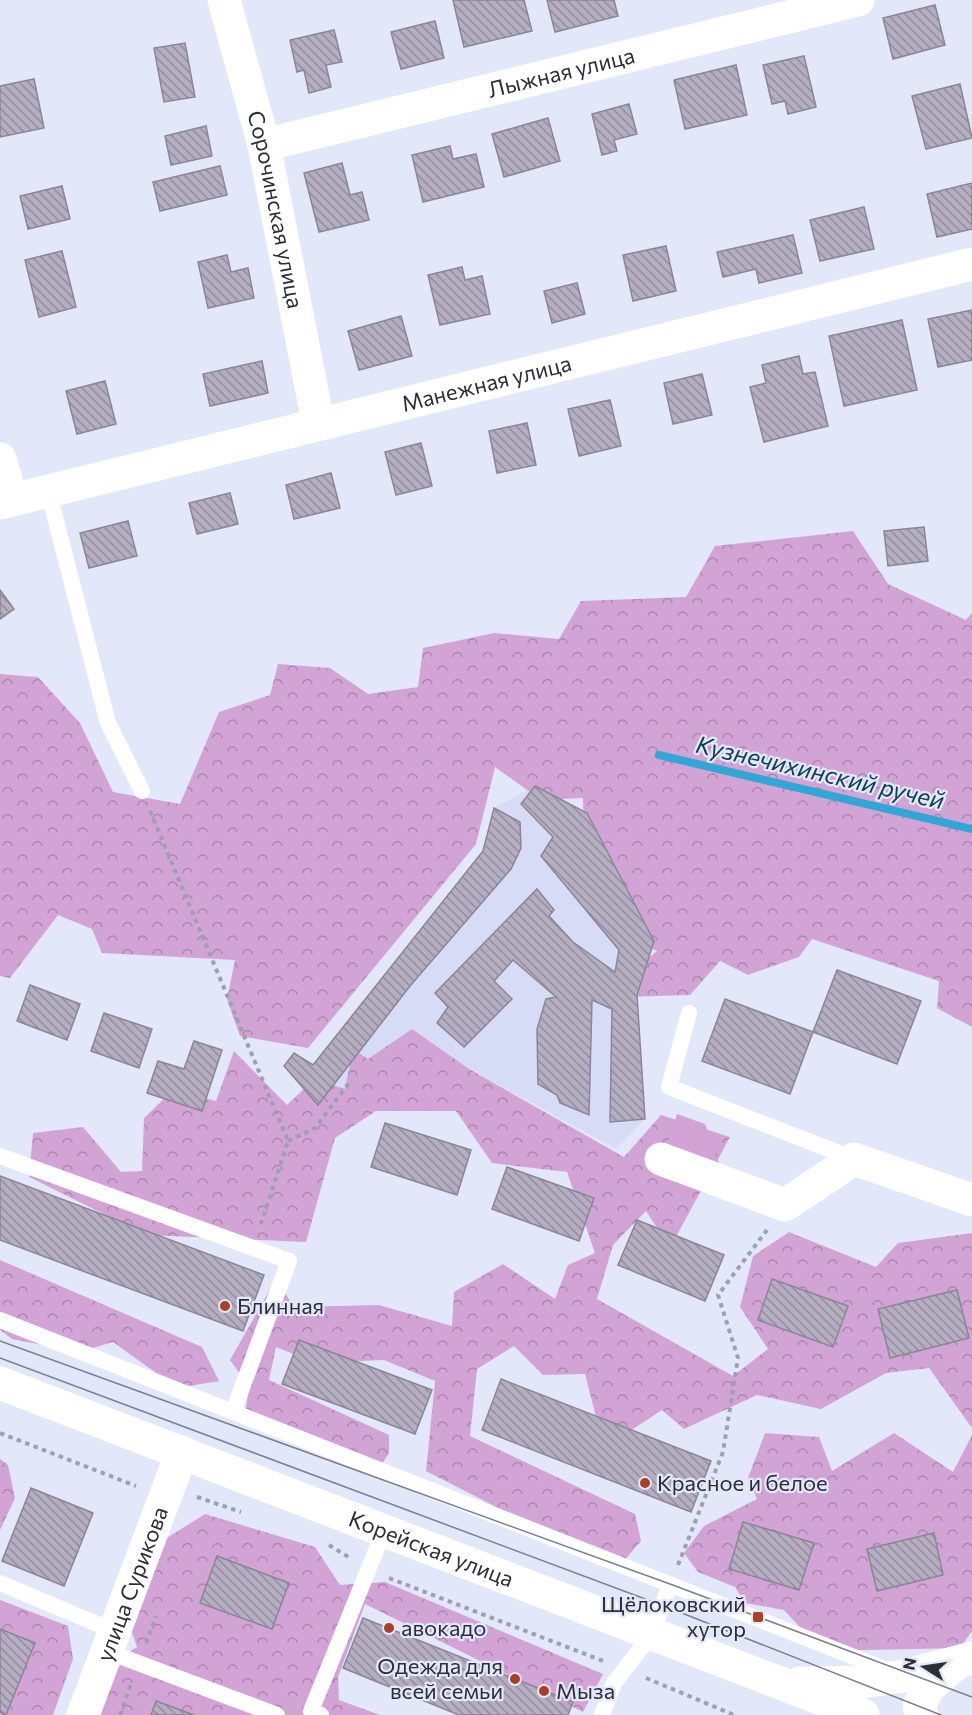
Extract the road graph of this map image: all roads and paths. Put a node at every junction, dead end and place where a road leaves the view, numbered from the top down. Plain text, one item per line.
1 (224, 0) edge
2 (858, 0) edge
3 (264, 145) junction
4 (972, 264) edge
5 (318, 422) junction
6 (0, 459) edge
7 (48, 490) junction
8 (6, 500) edge
9 (142, 791) joint
10 (689, 1014) dead end
11 (349, 1083) dead end
12 (288, 1141) junction
13 (0, 1156) edge
14 (854, 1159) junction
15 (661, 1160) dead end
16 (972, 1200) edge
17 (785, 1205) junction
18 (253, 1248) junction
19 (0, 1320) edge
20 (0, 1383) edge
21 (233, 1412) junction
22 (182, 1452) junction
23 (384, 1531) junction
24 (0, 1583) edge
25 (670, 1584) junction
26 (652, 1634) junction
27 (110, 1641) junction
28 (965, 1660) edge
29 (904, 1676) junction
30 (783, 1683) junction
31 (82, 1715) edge
32 (277, 1715) edge
33 (321, 1715) edge
34 (602, 1715) edge
35 (863, 1715) edge
36 (922, 1715) edge

1 - 3 street, Сорочинская улица
2 - 3 street, Лыжная улица
3 - 5 street, Сорочинская улица
4 - 5 street, Манежная улица
5 - 7 street, Манежная улица
6 - 8 street
7 - 8 street, Манежная улица
7 - 9 lane
9 - 12 path
10 - 14 lane
11 - 12 path
12 - 18 path
13 - 18 lane
14 - 16 street
14 - 17 street
15 - 17 street
17 - 25 path
18 - 21 lane
19 - 21 lane
20 - 22 street, Корейская улица
21 - 25 lane
22 - 23 street, Корейская улица
22 - 27 street, улица Сурикова
23 - 26 street, Корейская улица
23 - 33 lane
24 - 27 lane
25 - 26 lane
25 - 29 lane
26 - 30 street, Корейская улица
26 - 34 lane
27 - 31 street, улица Сурикова
27 - 32 lane
28 - 29 street
28 - 36 street
29 - 30 street
30 - 35 street, Корейская улица

